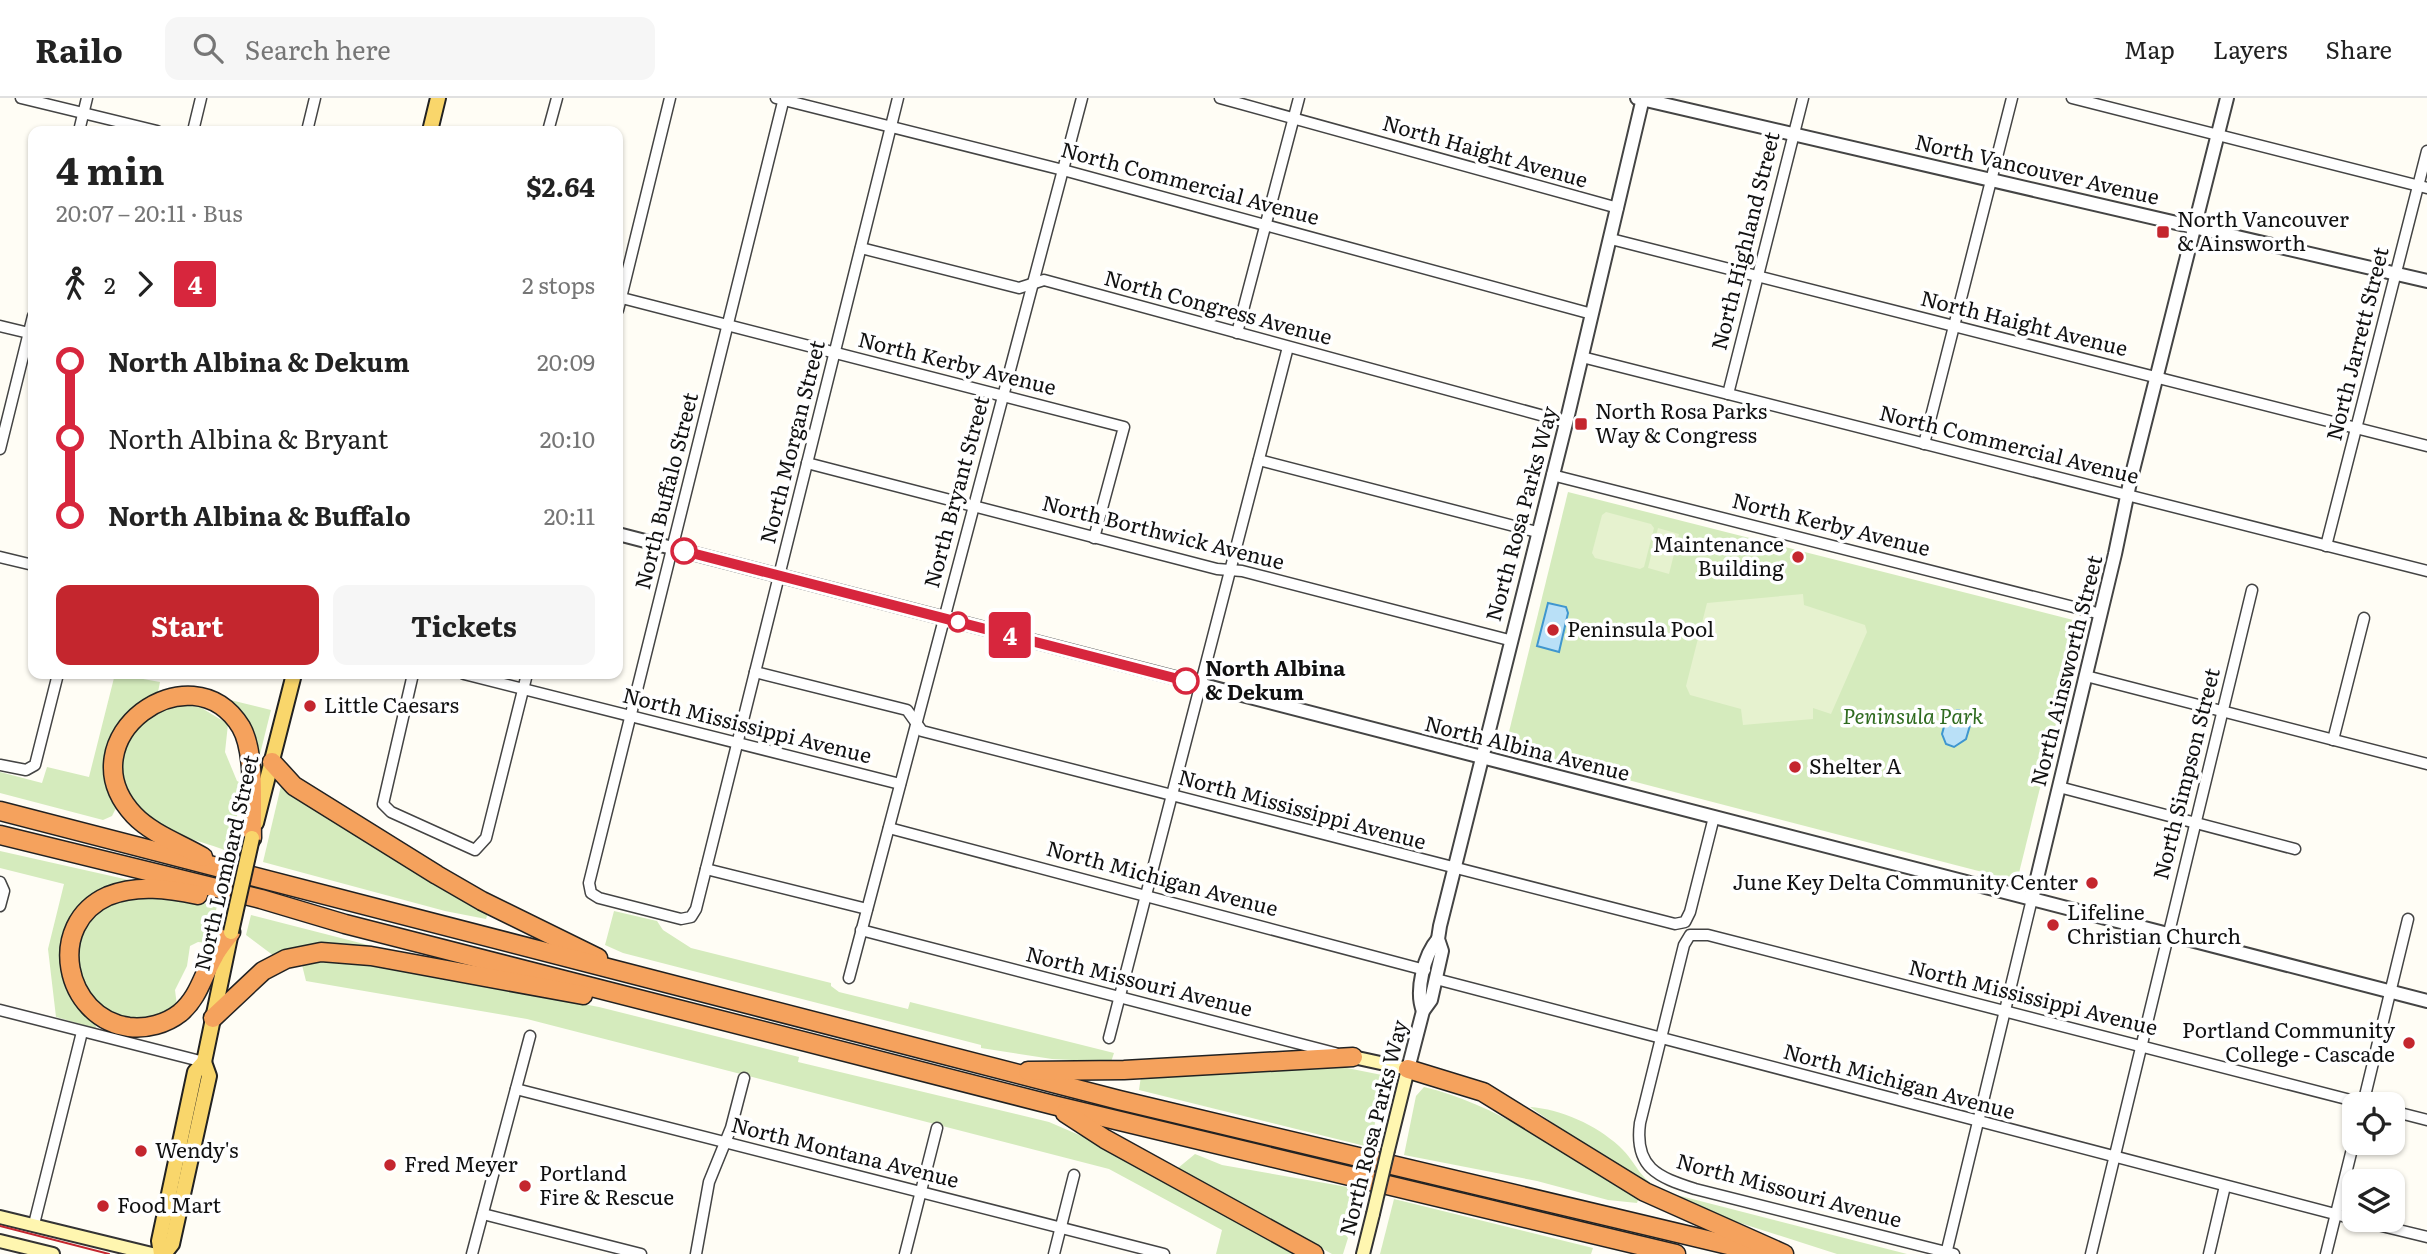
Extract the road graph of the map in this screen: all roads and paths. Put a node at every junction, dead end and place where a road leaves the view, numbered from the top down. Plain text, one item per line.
1 (21, 98) edge
2 (87, 98) edge
3 (201, 98) edge
4 (315, 98) edge
5 (438, 98) edge
6 (557, 98) edge
7 (670, 98) edge
8 (898, 98) edge
9 (1082, 98) edge
10 (1220, 98) edge
11 (1299, 98) edge
12 (1641, 98) edge
13 (1802, 98) edge
14 (2012, 98) edge
15 (2072, 98) edge
16 (2227, 98) edge
17 (781, 99) edge
18 (84, 113) junction
19 (1294, 118) junction
20 (80, 126) edge
21 (137, 126) edge
22 (194, 126) edge
23 (308, 126) edge
24 (430, 126) edge
25 (549, 126) edge
26 (891, 127) junction
27 (1794, 133) junction
28 (2218, 135) junction
29 (2427, 151) edge
30 (1063, 170) junction
31 (1991, 179) junction
32 (2423, 187) edge
33 (1618, 208) junction
34 (1266, 225) junction
35 (2194, 226) junction
36 (1611, 239) junction
37 (861, 248) junction
38 (2396, 274) junction
39 (1757, 276) junction
40 (623, 281) edge
41 (2427, 281) edge
42 (1032, 284) junction
43 (623, 298) edge
44 (1592, 314) junction
45 (0, 326) edge
46 (728, 326) junction
47 (1954, 326) junction
48 (28, 333) edge
49 (1237, 333) junction
50 (28, 345) edge
51 (1288, 347) junction
52 (835, 352) junction
53 (1582, 357) junction
54 (2156, 377) junction
55 (1728, 394) junction
56 (1002, 395) junction
57 (1566, 422) junction
58 (2356, 428) junction
59 (1924, 443) junction
60 (2427, 446) edge
61 (0, 449) edge
62 (1259, 460) junction
63 (807, 463) junction
64 (1552, 475) junction
65 (2128, 495) junction
66 (973, 506) junction
67 (1538, 532) junction
68 (623, 535) edge
69 (1094, 538) junction
70 (2326, 546) junction
71 (672, 548) junction
72 (0, 557) edge
73 (28, 564) edge
74 (1229, 570) junction
75 (2427, 571) edge
76 (779, 576) junction
77 (2252, 590) dead end
78 (2101, 614) junction
79 (943, 618) junction
80 (2364, 618) dead end
81 (1509, 640) junction
82 (755, 672) junction
83 (2086, 676) junction
84 (57, 679) edge
85 (293, 679) edge
86 (412, 679) edge
87 (484, 679) edge
88 (526, 679) edge
89 (1199, 684) junction
90 (523, 689) junction
91 (2222, 711) junction
92 (630, 716) junction
93 (916, 723) junction
94 (2333, 740) junction
95 (737, 744) junction
96 (1483, 757) junction
97 (272, 762) junction
98 (2427, 764) edge
99 (0, 765) edge
100 (900, 784) junction
101 (2059, 788) junction
102 (1170, 796) junction
103 (0, 811) edge
104 (1714, 817) junction
105 (2196, 823) junction
106 (889, 828) junction
107 (0, 835) edge
108 (253, 838) junction
109 (2295, 849) dead end
110 (706, 869) junction
111 (1453, 869) junction
112 (227, 870) junction
113 (1, 883) edge
114 (1146, 895) junction
115 (2032, 899) junction
116 (0, 906) edge
117 (286, 908) junction
118 (867, 909) junction
119 (691, 917) joint
120 (2409, 919) dead end
121 (861, 930) junction
122 (231, 932) junction
123 (2168, 934) junction
124 (1438, 939) junction
125 (1425, 970) junction
126 (636, 976) junction
127 (849, 978) dead end
128 (1436, 979) junction
129 (612, 992) junction
130 (2390, 992) junction
131 (1119, 997) junction
132 (2427, 1001) edge
133 (0, 1010) edge
134 (1423, 1011) junction
135 (2004, 1011) junction
136 (213, 1018) junction
137 (82, 1032) junction
138 (530, 1036) dead end
139 (1109, 1038) dead end
140 (1660, 1040) junction
141 (2141, 1046) junction
142 (1353, 1057) junction
143 (204, 1062) junction
144 (1408, 1069) junction
145 (1007, 1071) junction
146 (744, 1078) dead end
147 (516, 1089) junction
148 (2367, 1092) edge
149 (2342, 1098) edge
150 (1053, 1105) junction
151 (2405, 1114) edge
152 (2427, 1120) edge
153 (1978, 1122) junction
154 (937, 1128) dead end
155 (725, 1142) junction
156 (2350, 1155) edge
157 (2115, 1157) junction
158 (1074, 1175) dead end
159 (2225, 1186) junction
160 (921, 1192) junction
161 (482, 1214) junction
162 (2335, 1214) junction
163 (2342, 1216) edge
164 (0, 1217) edge
165 (34, 1224) junction
166 (1061, 1228) junction
167 (2405, 1231) edge
168 (2427, 1237) edge
169 (1, 1244) edge
170 (1949, 1253) edge
171 (53, 1254) edge
172 (152, 1254) edge
173 (163, 1254) edge
174 (472, 1254) edge
175 (641, 1254) edge
176 (696, 1254) edge
177 (905, 1254) edge
178 (1054, 1254) edge
179 (1164, 1254) edge
180 (1314, 1254) edge
181 (1363, 1254) edge
182 (1676, 1254) edge
183 (1766, 1254) edge
184 (1784, 1254) edge
185 (2091, 1254) edge
186 (2209, 1254) edge
187 (2326, 1254) edge

1 - 18 street
2 - 18 street
3 - 22 street
4 - 23 street
5 - 24 main road
6 - 25 street
7 - 40 street
8 - 26 street, North Morgan Street
9 - 30 street, North Bryant Street
10 - 19 street, North Haight Avenue
11 - 19 street
12 - 27 street, North Vancouver Avenue
12 - 33 street, North Rosa Parks Way
13 - 27 street, North Highland Street
14 - 31 street
15 - 28 street
16 - 28 street, North Ainsworth Street
17 - 26 street, North Commercial Avenue
17 - 46 street, North Buffalo Street
18 - 20 street
18 - 21 street
19 - 33 street, North Haight Avenue
19 - 34 street
26 - 30 street, North Commercial Avenue
26 - 37 street, North Morgan Street
27 - 31 street, North Vancouver Avenue
27 - 39 street, North Highland Street
28 - 32 street
28 - 35 street, North Ainsworth Street
29 - 32 street, North Jarrett Street
30 - 34 street, North Commercial Avenue
30 - 42 street, North Bryant Street
31 - 35 street, North Vancouver Avenue
31 - 47 street
32 - 38 street, North Jarrett Street
33 - 36 street, North Rosa Parks Way
34 - 44 street, North Commercial Avenue
34 - 49 street
35 - 38 street, North Vancouver Avenue
35 - 54 street, North Ainsworth Street
36 - 39 street, North Haight Avenue
36 - 44 street, North Rosa Parks Way
37 - 42 street, North Congress Avenue
37 - 52 street, North Morgan Street
38 - 41 street, North Vancouver Avenue
38 - 58 street, North Jarrett Street
39 - 47 street, North Haight Avenue
39 - 55 street, North Highland Street
42 - 49 street, North Congress Avenue
42 - 56 street, North Bryant Street
43 - 46 street, North Kerby Avenue
44 - 53 street, North Rosa Parks Way
45 - 48 street
46 - 52 street, North Kerby Avenue
46 - 71 street, North Buffalo Street
47 - 54 street, North Haight Avenue
47 - 59 street
49 - 51 street, North Congress Avenue
50 - 61 street
51 - 57 street, North Congress Avenue
51 - 62 street
52 - 56 street, North Kerby Avenue
52 - 63 street, North Morgan Street
53 - 55 street, North Commercial Avenue
53 - 57 street, North Rosa Parks Way
54 - 58 street, North Haight Avenue
54 - 65 street, North Ainsworth Street
55 - 59 street, North Commercial Avenue
56 - 66 street, North Bryant Street
56 - 69 street, North Kerby Avenue
57 - 64 street, North Rosa Parks Way
58 - 60 street, North Haight Avenue
58 - 70 street, North Jarrett Street
59 - 65 street, North Commercial Avenue
62 - 67 street
62 - 74 street
63 - 66 street, North Borthwick Avenue
63 - 76 street, North Morgan Street
64 - 67 street, North Rosa Parks Way
64 - 78 street, North Kerby Avenue
65 - 70 street, North Commercial Avenue
65 - 78 street, North Ainsworth Street
66 - 69 street, North Borthwick Avenue
66 - 79 street, North Bryant Street
67 - 81 street, North Rosa Parks Way
68 - 71 street, North Albina Avenue
69 - 74 street, North Borthwick Avenue
70 - 75 street, North Commercial Avenue
71 - 76 street, North Albina Avenue
71 - 92 street, North Buffalo Street
72 - 73 street
74 - 81 street, North Borthwick Avenue
74 - 89 street
76 - 79 street, North Albina Avenue
76 - 82 street, North Morgan Street
77 - 91 street, North Simpson Street
78 - 83 street, North Ainsworth Street
79 - 89 street, North Albina Avenue
79 - 93 street, North Bryant Street
80 - 94 street
81 - 96 street, North Rosa Parks Way
82 - 93 street, North Mississippi Avenue
82 - 95 street, North Morgan Street
83 - 91 street
83 - 101 street, North Ainsworth Street
84 - 99 street
85 - 97 main road, North Lombard Street
86 - 90 street
87 - 90 street, North Mississippi Avenue
88 - 90 street
89 - 96 street, North Albina Avenue
89 - 102 street
90 - 92 street, North Mississippi Avenue
91 - 94 street
91 - 105 street, North Simpson Street
92 - 95 street, North Mississippi Avenue
92 - 119 street, North Buffalo Street
93 - 100 street, North Bryant Street
93 - 102 street, North Mississippi Avenue
94 - 98 street
95 - 100 street, North Mississippi Avenue
95 - 110 street, North Morgan Street
96 - 104 street, North Albina Avenue
96 - 111 street, North Rosa Parks Way
97 - 108 main road, North Lombard Street
97 - 126 highway
100 - 106 street, North Bryant Street
101 - 105 street
101 - 115 street, North Ainsworth Street
102 - 111 street, North Mississippi Avenue
102 - 114 street
103 - 112 highway
104 - 111 street, North Mississippi Avenue
104 - 115 street, North Albina Avenue
105 - 109 street
105 - 123 street, North Simpson Street
106 - 114 street, North Michigan Avenue
106 - 118 street, North Bryant Street
107 - 117 highway
108 - 112 highway
108 - 122 main road, North Lombard Street, bridge
110 - 118 street
110 - 119 street, North Morgan Street
111 - 124 street, North Rosa Parks Way
112 - 126 highway
113 - 116 street
114 - 125 street, North Michigan Avenue
114 - 131 street
115 - 123 street, North Albina Avenue
115 - 135 street, North Ainsworth Street
117 - 122 highway
117 - 129 highway
118 - 121 street, North Bryant Street
120 - 130 street
121 - 127 street, North Bryant Street
121 - 131 street, North Missouri Avenue
122 - 136 main road, North Lombard Street
123 - 130 street, North Albina Avenue
123 - 141 street, North Simpson Street
124 - 125 street, North Rosa Parks Way
124 - 128 street, North Rosa Parks Way
125 - 134 street, North Rosa Parks Way
126 - 145 highway
128 - 134 street, North Rosa Parks Way
128 - 140 street, North Michigan Avenue
129 - 136 highway
129 - 150 highway
130 - 132 street, North Albina Avenue
130 - 148 street
131 - 139 street
131 - 142 street, North Missouri Avenue
133 - 137 street
134 - 144 street, North Rosa Parks Way
135 - 140 street, North Mississippi Avenue
135 - 141 street, North Mississippi Avenue
135 - 153 street, North Ainsworth Street
136 - 143 main road, North Lombard Street
137 - 143 street
137 - 165 street
138 - 147 street
140 - 153 street, North Michigan Avenue
140 - 170 street, North Missouri Avenue
141 - 149 street, North Mississippi Avenue
141 - 157 street, North Simpson Street
142 - 144 main road, North Missouri Avenue
142 - 145 highway
143 - 173 main road, North Lombard Street
144 - 181 main road, North Rosa Parks Way, bridge
144 - 184 highway
145 - 183 highway
146 - 155 street
147 - 155 street, North Montana Avenue
147 - 161 street
150 - 180 highway
150 - 182 highway
151 - 152 street
153 - 157 street, North Michigan Avenue
153 - 170 street, North Ainsworth Street
154 - 160 street
155 - 160 street, North Montana Avenue
155 - 176 street
156 - 162 street
157 - 159 street, North Michigan Avenue
157 - 185 street, North Simpson Street
158 - 166 street
159 - 162 street, North Michigan Avenue
159 - 186 street
160 - 166 street, North Montana Avenue
160 - 177 street
161 - 174 street
161 - 175 street
162 - 163 street, North Michigan Avenue
162 - 187 street
164 - 165 main road
165 - 172 main road
166 - 178 street
166 - 179 street, North Montana Avenue
167 - 168 street, North Michigan Avenue
169 - 171 main road

